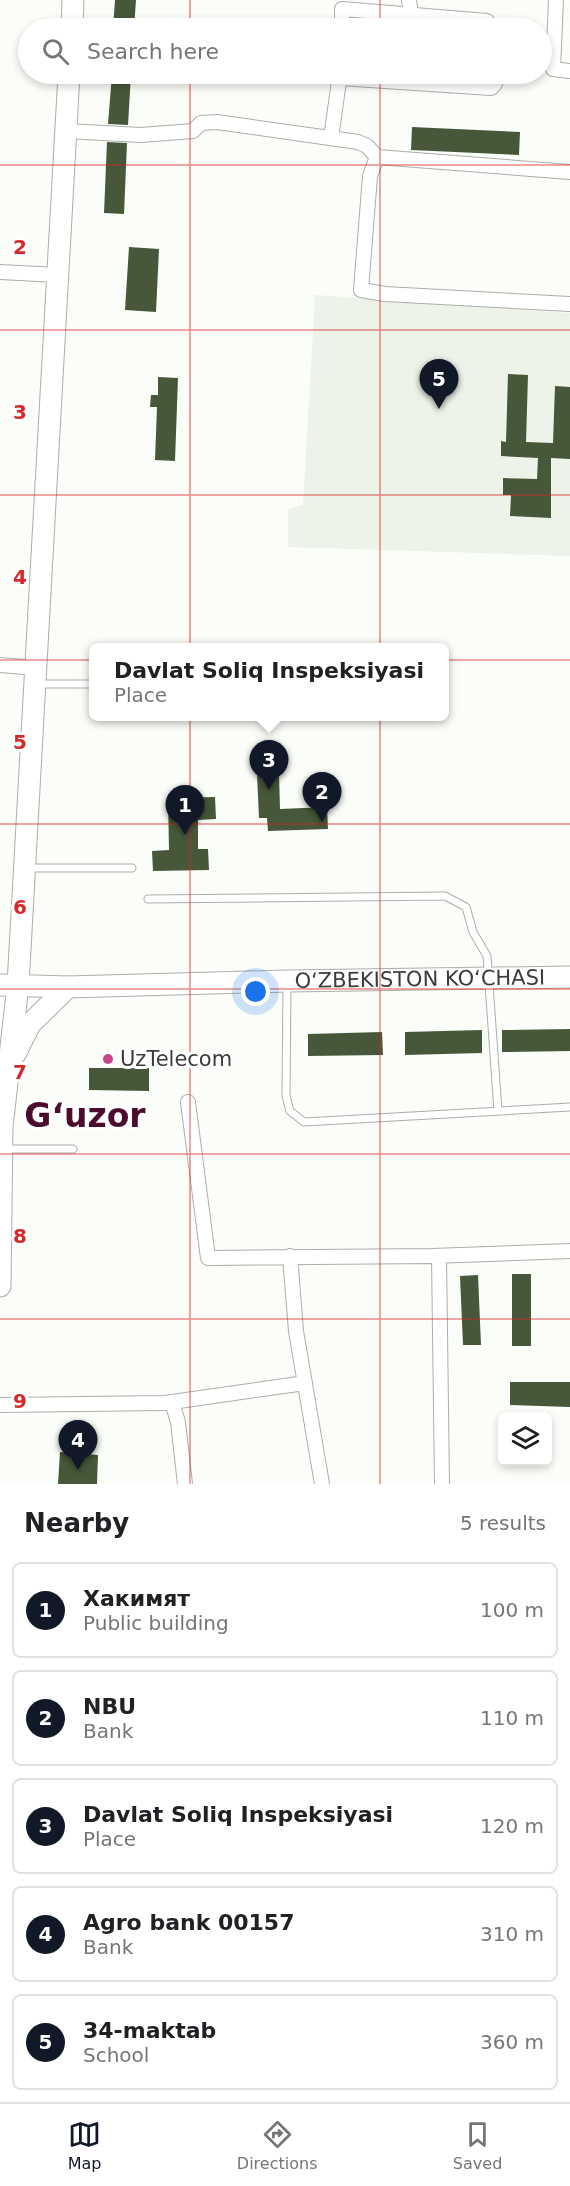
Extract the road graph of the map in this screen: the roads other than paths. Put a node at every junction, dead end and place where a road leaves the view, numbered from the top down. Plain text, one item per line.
1 (74, 0) edge
2 (409, 0) edge
3 (556, 0) edge
4 (73, 18) edge
5 (342, 18) edge
6 (389, 18) edge
7 (410, 18) edge
8 (552, 31) edge
9 (552, 69) edge
10 (570, 71) edge
11 (68, 84) edge
12 (339, 84) edge
13 (456, 84) edge
14 (495, 84) edge
15 (66, 131) junction
16 (332, 138) junction
17 (377, 157) junction
18 (570, 172) edge
19 (0, 272) edge
20 (58, 275) junction
21 (570, 304) edge
22 (0, 665) edge
23 (35, 676) junction
24 (89, 683) edge
25 (24, 868) junction
26 (132, 868) dead end
27 (148, 899) dead end
28 (570, 977) edge
29 (489, 978) junction
30 (287, 981) junction
31 (9, 985) edge
32 (68, 987) junction
33 (9, 1068) junction
34 (188, 1102) dead end
35 (570, 1107) edge
36 (498, 1112) junction
37 (1, 1127) edge
38 (2, 1149) junction
39 (73, 1149) dead end
40 (570, 1251) edge
41 (290, 1256) junction
42 (439, 1256) junction
43 (0, 1286) edge
44 (305, 1383) junction
45 (172, 1402) junction
46 (0, 1405) edge
47 (185, 1484) edge
48 (322, 1484) edge
49 (442, 1484) edge

1 - 4 main road
2 - 7 street
3 - 8 street
5 - 6 street
9 - 10 street
11 - 15 main road
12 - 16 street
13 - 14 street
15 - 16 street
15 - 20 main road
16 - 17 street
17 - 18 street
17 - 21 street
19 - 20 street
20 - 23 main road
22 - 23 street
23 - 24 lane
23 - 25 main road
25 - 26 lane
25 - 31 main road
27 - 29 lane
28 - 29 main road, O‘ZBEKISTON KO‘CHASI
29 - 30 main road, O‘ZBEKISTON KO‘CHASI
29 - 36 lane
30 - 32 main road, O‘ZBEKISTON KO‘CHASI
30 - 36 lane
31 - 32 main road, O‘ZBEKISTON KO‘CHASI
31 - 33 main road
32 - 33 main road
33 - 37 main road
34 - 41 street
35 - 36 lane
37 - 38 main road
38 - 39 lane
38 - 43 main road
40 - 42 street
41 - 42 street
41 - 44 street
42 - 49 street
44 - 45 street
44 - 48 street
45 - 46 street
45 - 47 street

